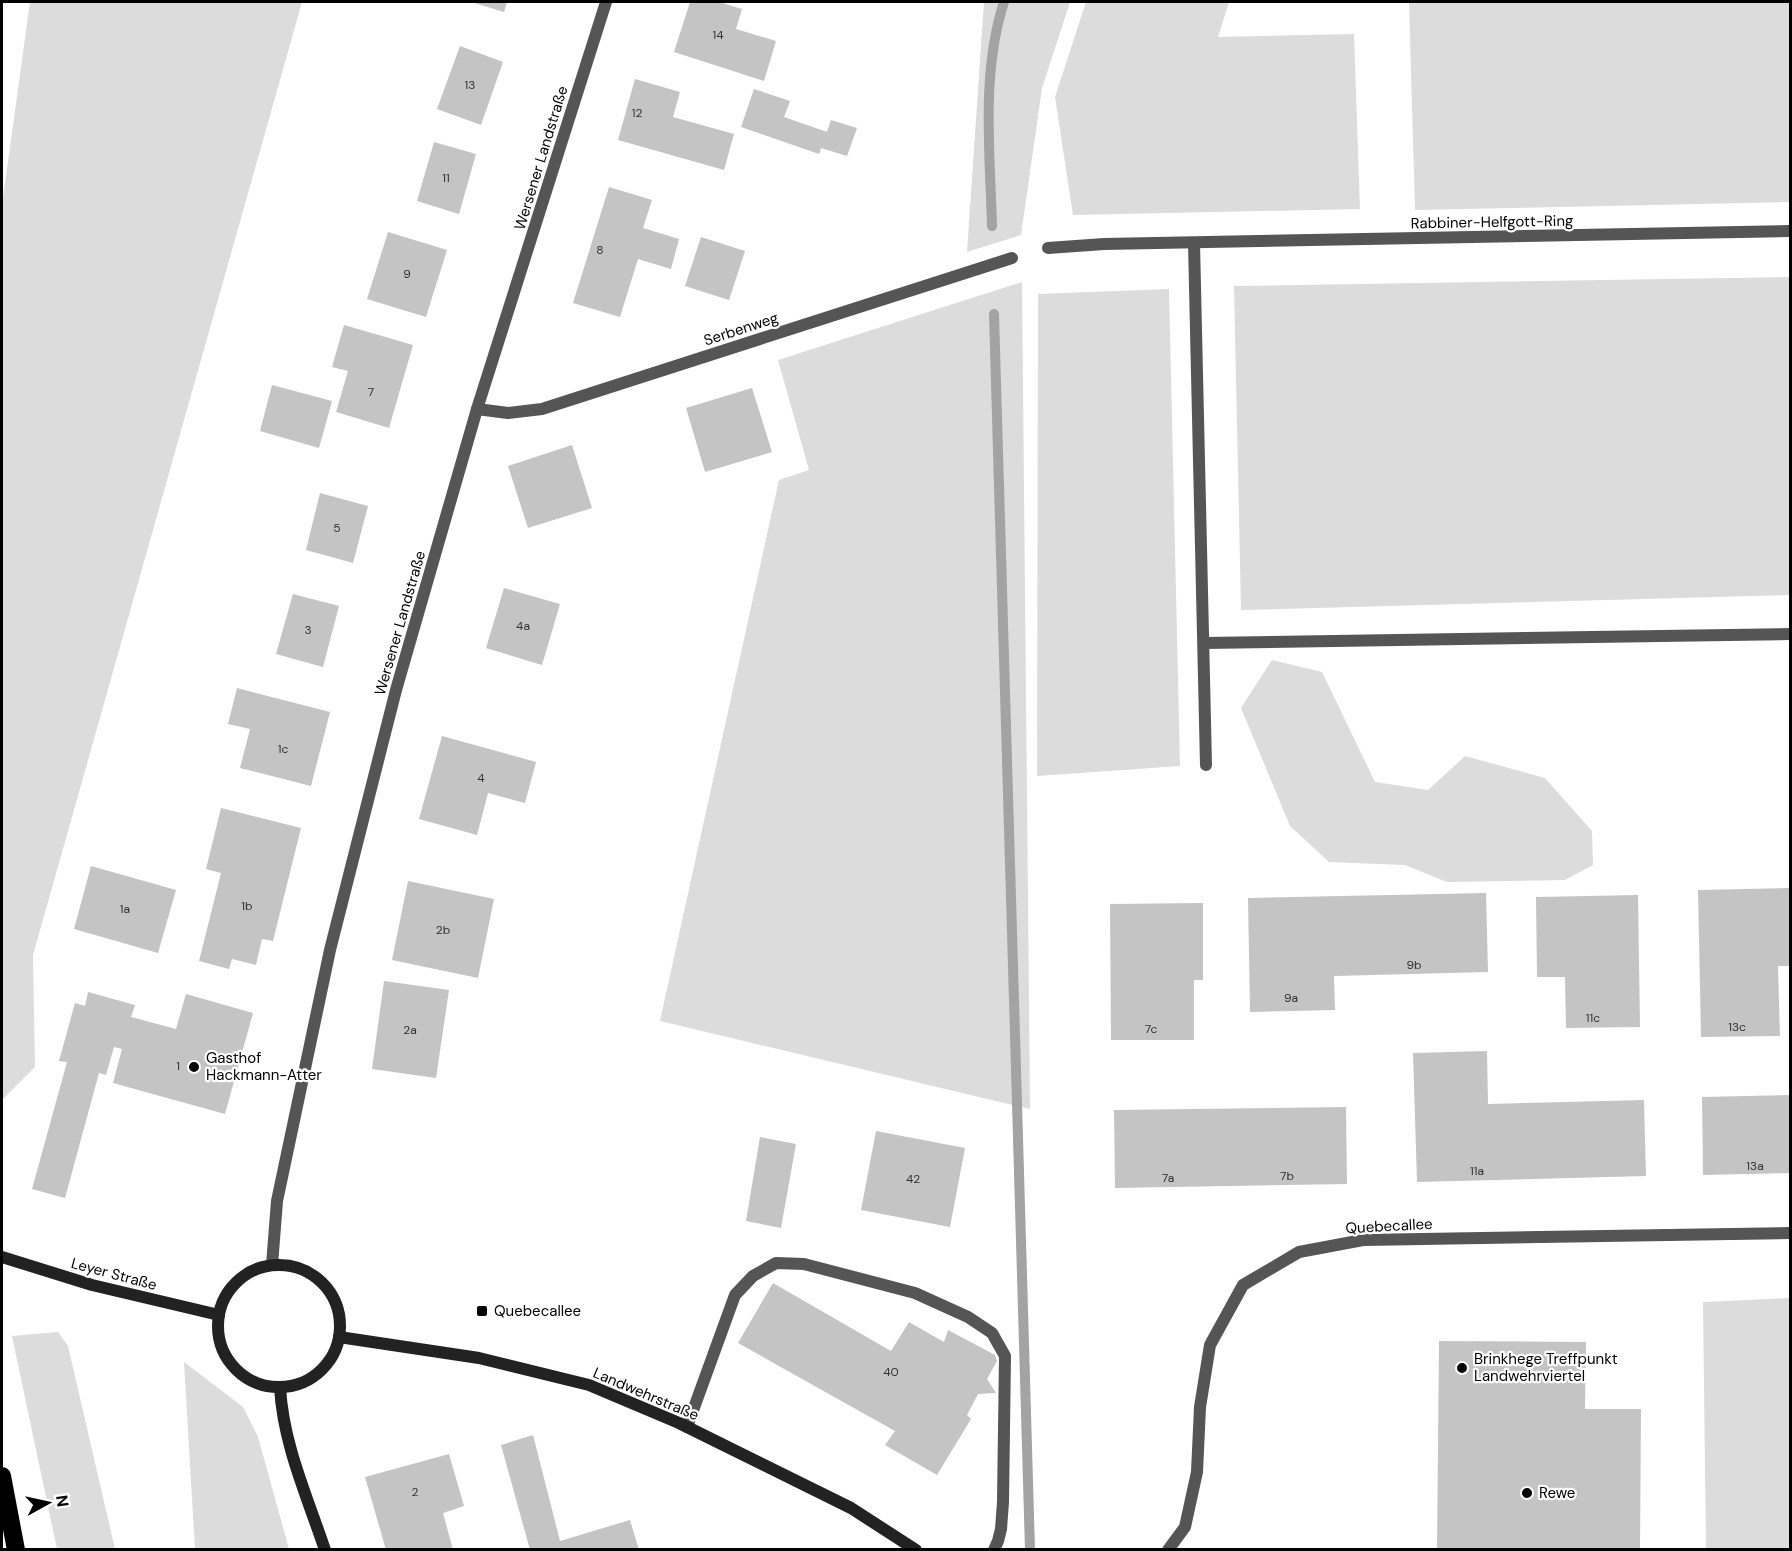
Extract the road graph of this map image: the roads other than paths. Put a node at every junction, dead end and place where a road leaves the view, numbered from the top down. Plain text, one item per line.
1 (606, 2) edge
2 (1791, 231) edge
3 (1194, 243) junction
4 (1048, 248) dead end
5 (1012, 258) dead end
6 (477, 409) junction
7 (1791, 634) edge
8 (1204, 642) junction
9 (1206, 765) dead end
10 (1791, 1233) edge
11 (2, 1257) edge
12 (272, 1265) junction
13 (219, 1315) junction
14 (339, 1337) junction
15 (280, 1387) junction
16 (687, 1427) junction
17 (2, 1476) edge
18 (16, 1550) edge
19 (325, 1550) edge
20 (916, 1550) edge
21 (994, 1550) edge
22 (1168, 1550) edge

1 - 6 street, Wersener Landstraße
2 - 3 street, Rabbiner-Helfgott-Ring
3 - 4 street, Rabbiner-Helfgott-Ring
3 - 8 street
5 - 6 street, Serbenweg
6 - 12 street, Wersener Landstraße
7 - 8 street
8 - 9 street
10 - 22 street, Quebecallee
11 - 13 street, Leyer Straße
12 - 13 street
12 - 14 street
13 - 15 street
14 - 15 street
14 - 16 street, Landwehrstraße
15 - 19 street
16 - 20 street, Landwehrstraße
16 - 21 street
17 - 18 highway

